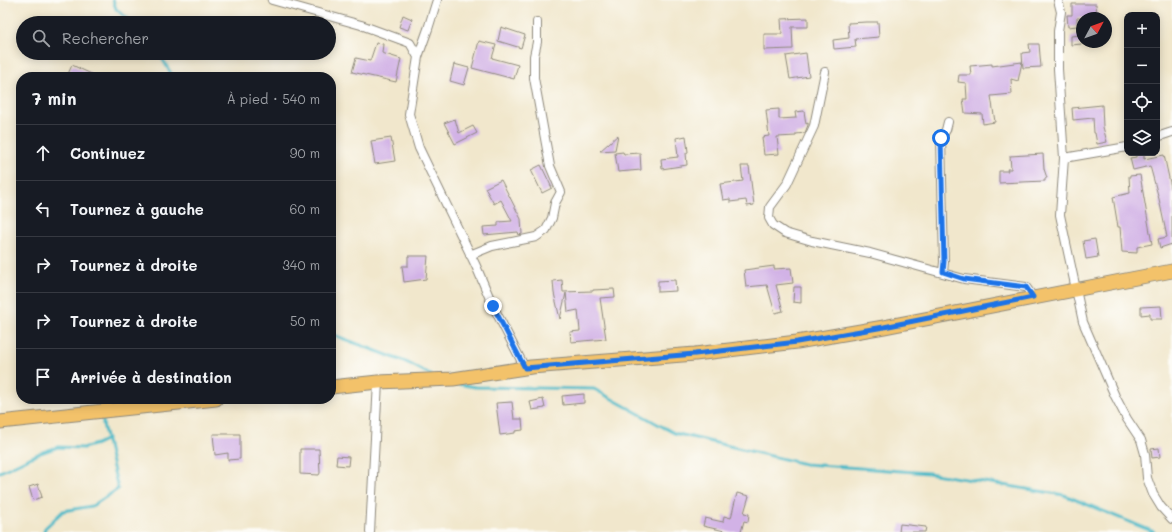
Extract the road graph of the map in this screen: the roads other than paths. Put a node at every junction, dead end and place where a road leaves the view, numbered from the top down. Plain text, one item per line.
1 (272, 0) edge
2 (437, 0) edge
3 (1058, 0) edge
4 (329, 16) edge
5 (336, 18) edge
6 (537, 22) dead end
7 (418, 57) junction
8 (825, 72) dead end
9 (948, 122) dead end
10 (1172, 132) edge
11 (1160, 136) edge
12 (1124, 148) edge
13 (1064, 158) junction
14 (470, 255) junction
15 (1172, 271) edge
16 (943, 272) junction
17 (1076, 289) junction
18 (1033, 297) junction
19 (525, 368) junction
20 (378, 382) junction
21 (336, 386) edge
22 (169, 404) edge
23 (0, 422) edge
24 (1172, 519) edge
25 (370, 532) edge

1 - 4 street
2 - 7 street
3 - 13 street
5 - 7 street
6 - 14 street
7 - 14 street
8 - 16 street
9 - 16 street
10 - 11 street
12 - 13 street
13 - 17 street
14 - 19 street
15 - 17 main road
16 - 18 street
17 - 18 main road
17 - 24 street
18 - 19 main road
19 - 20 main road
20 - 21 main road
20 - 25 street
22 - 23 main road

